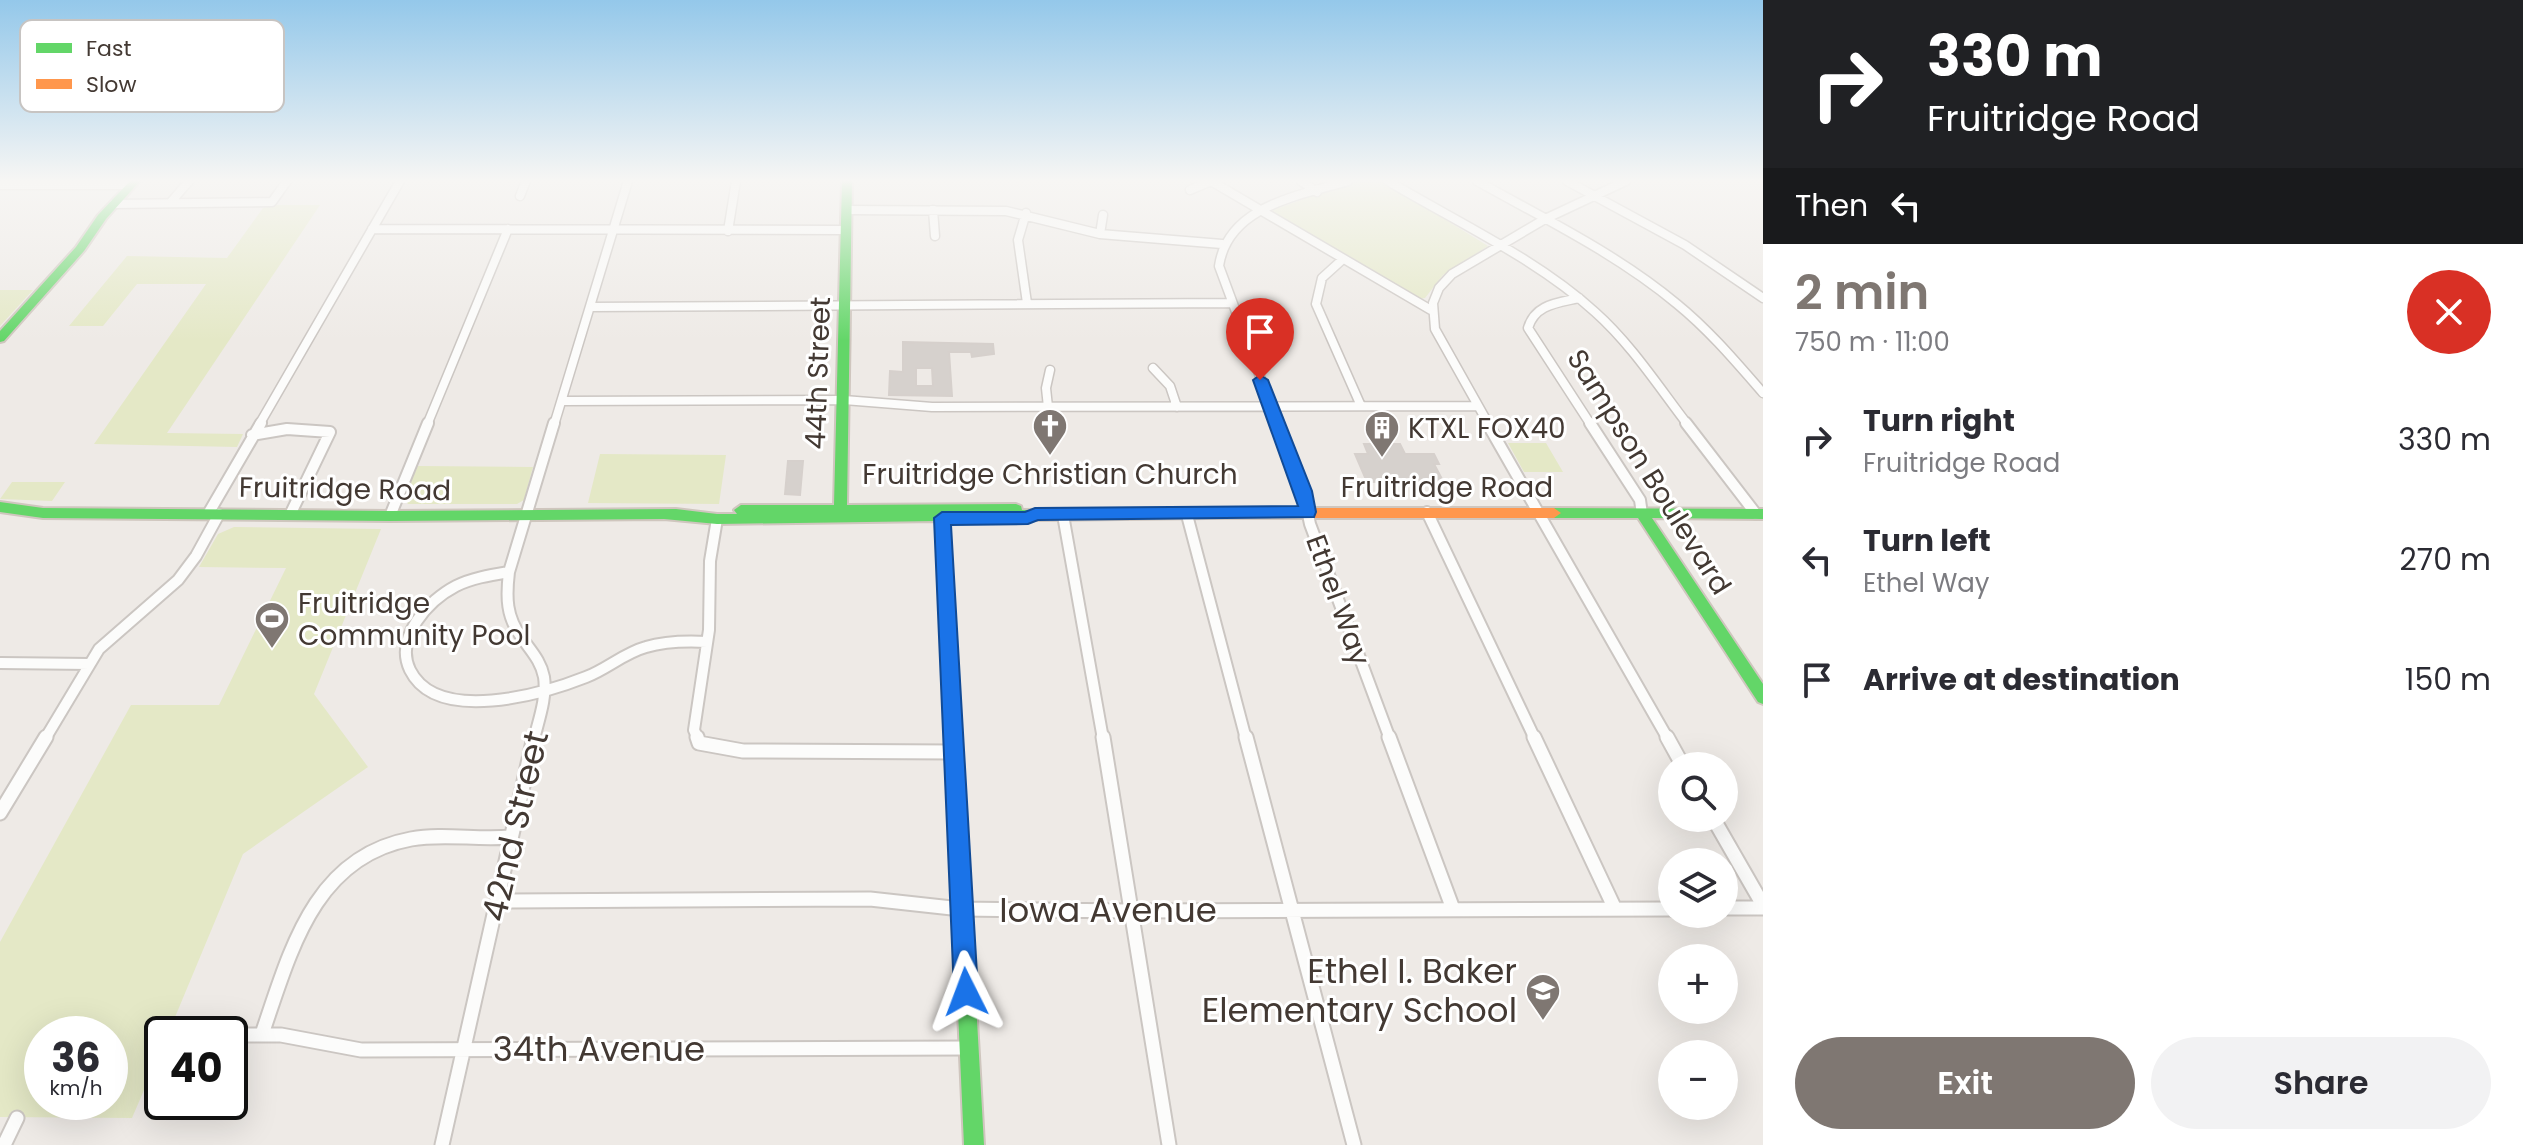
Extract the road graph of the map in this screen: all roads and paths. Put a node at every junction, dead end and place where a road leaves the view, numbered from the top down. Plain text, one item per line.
1 (91, 234) edge
2 (369, 234) edge
3 (506, 234) edge
4 (612, 234) edge
5 (847, 234) edge
6 (1020, 234) edge
7 (1108, 234) edge
8 (1229, 234) edge
9 (1302, 234) edge
10 (1478, 234) edge
11 (1520, 234) edge
12 (1571, 234) edge
13 (1666, 234) edge
14 (1222, 244) junction
15 (1499, 247) junction
16 (1343, 259) junction
17 (1579, 298) junction
18 (1763, 298) edge
19 (1027, 303) junction
20 (1232, 303) junction
21 (590, 307) junction
22 (846, 307) junction
23 (1431, 310) junction
24 (0, 338) edge
25 (1153, 368) dead end
26 (1050, 370) dead end
27 (1763, 393) edge
28 (844, 400) junction
29 (562, 401) junction
30 (1270, 406) junction
31 (1361, 406) junction
32 (1478, 406) junction
33 (1048, 407) junction
34 (1177, 407) junction
35 (252, 435) junction
36 (0, 507) edge
37 (21, 511) junction
38 (1307, 512) junction
39 (1427, 512) junction
40 (1538, 512) junction
41 (0, 514) edge
42 (214, 514) junction
43 (840, 514) junction
44 (942, 514) junction
45 (1642, 514) junction
46 (1759, 514) edge
47 (290, 515) junction
48 (667, 515) junction
49 (1063, 515) junction
50 (1187, 515) junction
51 (390, 516) junction
52 (527, 516) junction
53 (717, 519) junction
54 (509, 572) junction
55 (707, 642) junction
56 (0, 663) edge
57 (90, 664) junction
58 (545, 692) junction
59 (1763, 697) edge
60 (954, 752) junction
61 (1675, 752) edge
62 (0, 813) edge
63 (1721, 832) edge
64 (510, 837) junction
65 (497, 901) junction
66 (1763, 907) edge
67 (1738, 908) edge
68 (961, 909) junction
69 (1453, 909) junction
70 (1615, 909) junction
71 (1658, 909) edge
72 (1130, 911) junction
73 (1291, 911) junction
74 (248, 1034) edge
75 (262, 1034) junction
76 (969, 1048) junction
77 (463, 1049) junction
78 (17, 1118) dead end
79 (4, 1145) edge
80 (442, 1145) edge
81 (974, 1145) edge
82 (1169, 1145) edge
83 (1354, 1145) edge

1 - 24 main road
2 - 35 street
3 - 51 street
4 - 21 street, 42nd Street
5 - 22 main road, 44th Street
6 - 19 street
7 - 14 street
8 - 14 street
9 - 16 street
10 - 15 street
11 - 15 street
12 - 27 street
13 - 18 street
14 - 20 street, Ethel Way
15 - 17 street
15 - 23 street
16 - 23 street
16 - 31 street
17 - 45 street, Sampson Boulevard
17 - 46 street
19 - 20 street
19 - 22 street
20 - 30 street, Ethel Way
21 - 22 street
21 - 29 street, 42nd Street
22 - 28 main road, 44th Street
23 - 32 street
25 - 34 street
26 - 33 street
28 - 29 street
28 - 33 street
28 - 43 main road, 44th Street
29 - 52 street, 42nd Street
30 - 31 street
30 - 34 street
30 - 38 street, Ethel Way
31 - 32 street
32 - 40 street
33 - 34 street
35 - 42 street
35 - 47 street
36 - 37 main road, Fruitridge Road
37 - 41 main road, Fruitridge Road
37 - 42 main road, Fruitridge Road
38 - 39 main road, Fruitridge Road
38 - 50 main road, Fruitridge Road
38 - 69 street, Ethel Way
39 - 40 main road, Fruitridge Road
39 - 70 street
40 - 45 main road, Fruitridge Road
40 - 61 street
42 - 47 main road, Fruitridge Road
42 - 57 street
43 - 44 main road, Fruitridge Road
43 - 48 main road, Fruitridge Road
43 - 53 main road, Fruitridge Road
44 - 49 main road, Fruitridge Road
44 - 60 main road
45 - 46 main road, Fruitridge Road
45 - 59 main road, Sampson Boulevard
47 - 51 main road, Fruitridge Road
48 - 52 main road, Fruitridge Road
48 - 53 main road, Fruitridge Road
49 - 50 main road, Fruitridge Road
49 - 72 street
50 - 73 street
51 - 52 main road, Fruitridge Road
52 - 54 street, 42nd Street
53 - 55 street
54 - 58 street, 42nd Street
54 - 58 street
55 - 58 street
55 - 60 street
56 - 57 street
57 - 62 street
58 - 64 street, 42nd Street
60 - 68 main road
63 - 66 street
64 - 65 street, 42nd Street
64 - 75 street
65 - 68 street, Iowa Avenue
65 - 77 street, 42nd Street
66 - 67 street
68 - 72 street, Iowa Avenue
68 - 76 main road
69 - 70 street, Iowa Avenue
69 - 73 street, Iowa Avenue
70 - 71 street, Iowa Avenue
72 - 73 street, Iowa Avenue
72 - 82 street
73 - 83 street
74 - 75 street, 34th Avenue
75 - 77 street, 34th Avenue
76 - 77 street, 34th Avenue
76 - 81 main road
77 - 80 street, 42nd Street
78 - 79 street

